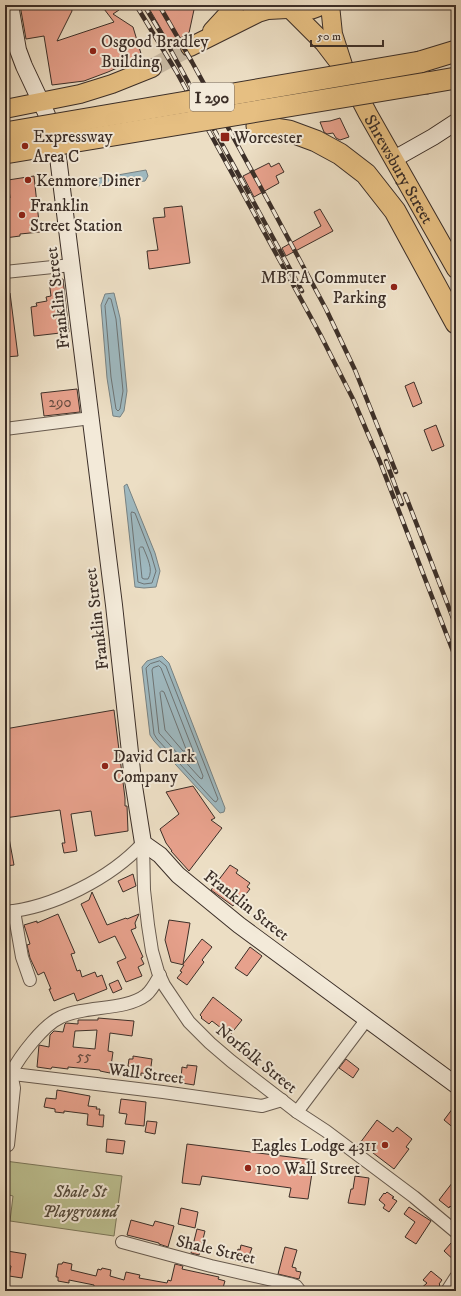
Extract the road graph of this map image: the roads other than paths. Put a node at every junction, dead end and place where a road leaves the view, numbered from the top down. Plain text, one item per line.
1 (10, 5) edge
2 (236, 5) edge
3 (322, 5) edge
4 (330, 5) edge
5 (286, 8) edge
6 (456, 51) edge
7 (456, 57) edge
8 (420, 62) junction
9 (152, 68) tunnel mouth
10 (344, 68) junction
11 (456, 80) edge
12 (41, 103) junction
13 (5, 109) edge
14 (456, 122) edge
15 (135, 132) junction
16 (5, 133) edge
17 (5, 153) edge
18 (394, 159) junction
19 (454, 262) edge
20 (72, 265) junction
21 (5, 272) edge
22 (456, 323) edge
23 (91, 418) junction
24 (5, 429) edge
25 (143, 843) junction
26 (9, 912) edge
27 (160, 975) junction
28 (30, 980) dead end
29 (367, 1019) junction
30 (8, 1073) edge
31 (456, 1085) edge
32 (282, 1100) junction
33 (297, 1112) junction
34 (8, 1144) dead end
35 (456, 1232) edge
36 (122, 1242) dead end
37 (456, 1277) edge
38 (300, 1291) edge
39 (447, 1291) edge

1 - 12 main road, Franklin Street
2 - 5 main road
3 - 5 main road
4 - 10 main road, Shrewsbury Street
5 - 10 main road, Shrewsbury Street
6 - 8 highway
7 - 8 highway, I 290
8 - 16 highway, I 290, bridge
9 - 12 main road
10 - 18 main road, Shrewsbury Street
11 - 15 highway, I 290, bridge
12 - 13 main road
12 - 20 main road, Franklin Street
14 - 18 main road
15 - 17 highway, I 290, bridge
15 - 22 highway, bridge
18 - 19 main road, Shrewsbury Street
20 - 21 street
20 - 23 main road, Franklin Street
23 - 24 street
23 - 25 main road, Franklin Street
25 - 26 street
25 - 27 street, Norfolk Street
25 - 29 main road, Franklin Street
26 - 28 street
27 - 30 street
27 - 32 street, Norfolk Street
29 - 31 main road, Franklin Street
29 - 33 street
30 - 32 street, Wall Street
30 - 34 street
32 - 33 street, Norfolk Street
33 - 35 street, Norfolk Street
36 - 38 street, Shale Street
37 - 39 street

